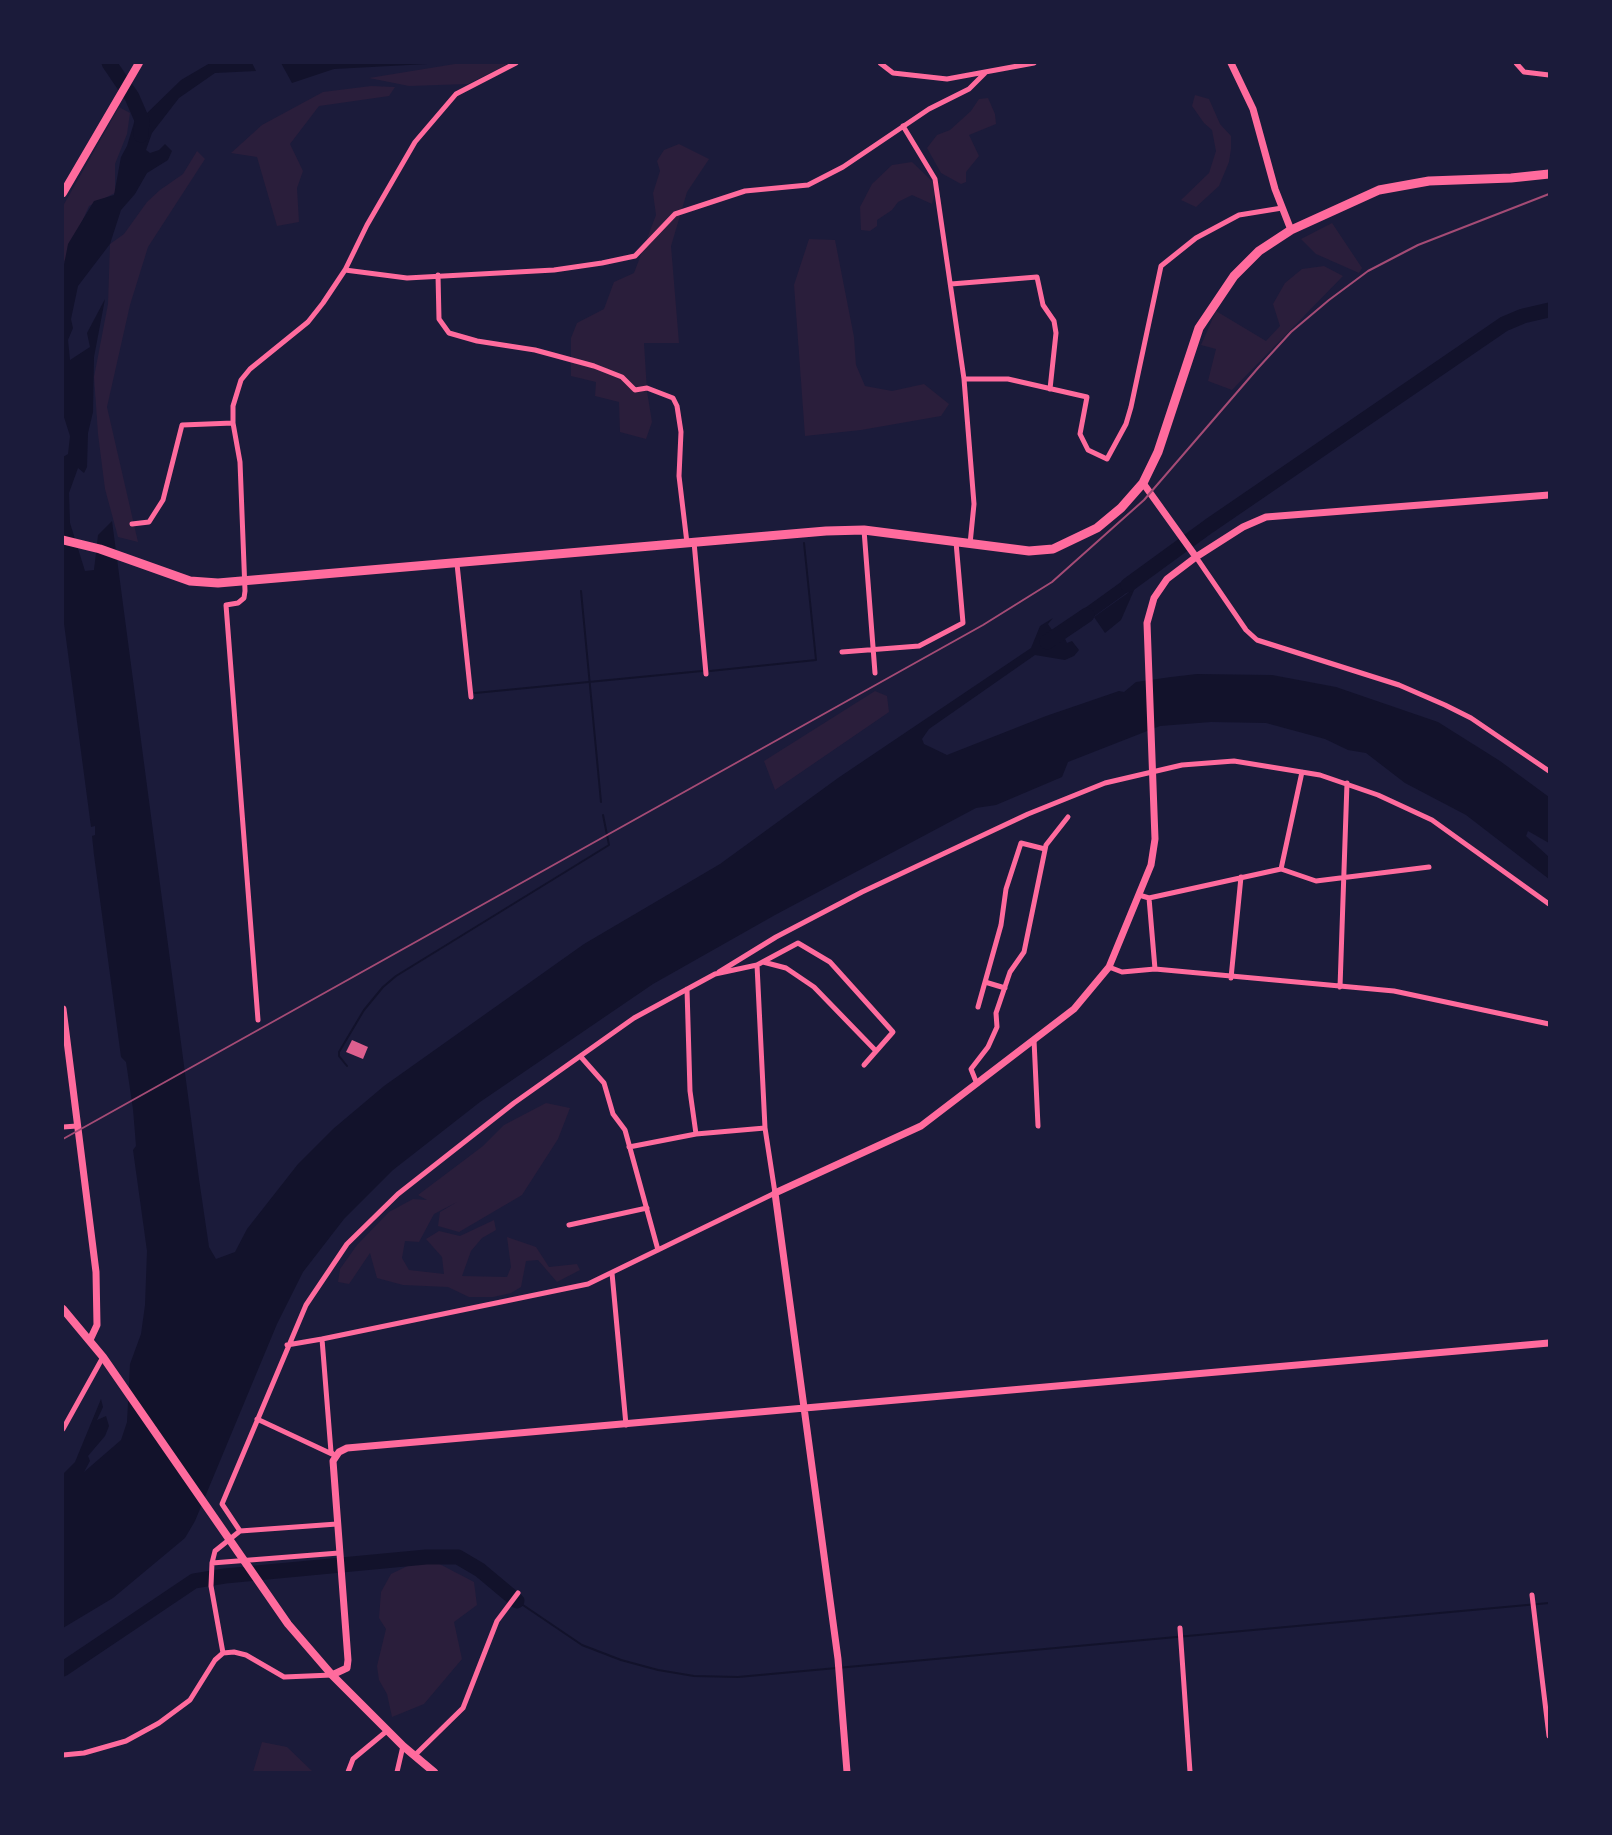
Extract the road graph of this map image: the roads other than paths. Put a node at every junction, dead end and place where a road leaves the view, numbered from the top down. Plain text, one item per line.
1 (139, 63) edge
2 (516, 63) edge
3 (880, 63) edge
4 (987, 63) edge
5 (1034, 63) edge
6 (1231, 63) edge
7 (1516, 63) edge
8 (986, 72) junction
9 (1549, 75) edge
10 (903, 126) junction
11 (1549, 174) edge
12 (63, 193) edge
13 (1282, 208) junction
14 (1291, 230) junction
15 (345, 270) junction
16 (438, 275) junction
17 (951, 284) junction
18 (964, 379) junction
19 (1050, 388) junction
20 (233, 423) junction
21 (1143, 483) junction
22 (1549, 495) edge
23 (132, 524) dead end
24 (864, 530) junction
25 (63, 540) edge
26 (956, 542) junction
27 (691, 543) junction
28 (970, 544) junction
29 (1194, 554) junction
30 (457, 564) junction
31 (243, 583) junction
32 (873, 650) junction
33 (842, 652) dead end
34 (875, 673) dead end
35 (706, 674) dead end
36 (471, 697) dead end
37 (1152, 770) junction
38 (1549, 771) edge
39 (1302, 772) junction
40 (1347, 783) junction
41 (1068, 817) dead end
42 (1045, 849) junction
43 (1429, 867) dead end
44 (1281, 869) junction
45 (1241, 877) junction
46 (1342, 878) junction
47 (1139, 895) junction
48 (1149, 898) junction
49 (1549, 904) edge
50 (760, 963) junction
51 (1109, 967) junction
52 (1155, 969) junction
53 (715, 974) junction
54 (1231, 978) junction
55 (985, 982) junction
56 (1340, 987) junction
57 (1005, 988) junction
58 (687, 989) junction
59 (978, 1007) dead end
60 (63, 1009) edge
61 (258, 1020) dead end
62 (1549, 1024) edge
63 (1034, 1040) junction
64 (876, 1051) junction
65 (581, 1057) junction
66 (66, 1062) edge
67 (864, 1065) dead end
68 (976, 1084) junction
69 (77, 1126) junction
70 (1038, 1126) dead end
71 (63, 1127) edge
72 (765, 1128) junction
73 (696, 1134) junction
74 (629, 1147) junction
75 (775, 1193) junction
76 (646, 1208) junction
77 (569, 1225) dead end
78 (658, 1250) junction
79 (612, 1273) junction
80 (63, 1309) edge
81 (71, 1318) junction
82 (63, 1323) edge
83 (322, 1339) junction
84 (90, 1340) junction
85 (1549, 1343) edge
86 (287, 1345) junction
87 (105, 1360) junction
88 (803, 1410) junction
89 (257, 1419) junction
90 (626, 1425) junction
91 (63, 1429) edge
92 (335, 1456) junction
93 (337, 1524) junction
94 (240, 1531) junction
95 (339, 1553) junction
96 (212, 1565) junction
97 (518, 1593) dead end
98 (1532, 1595) dead end
99 (1180, 1628) dead end
100 (223, 1653) junction
101 (332, 1675) junction
102 (388, 1730) junction
103 (1549, 1736) edge
104 (403, 1746) junction
105 (63, 1755) edge
106 (414, 1756) junction
107 (348, 1772) edge
108 (397, 1772) edge
109 (434, 1772) edge
110 (847, 1772) edge
111 (1190, 1772) edge

1 - 12 main road
2 - 15 street
3 - 8 street
4 - 8 street
5 - 8 street
6 - 13 street
7 - 9 street
8 - 10 street
10 - 16 street
10 - 17 street
11 - 14 highway
13 - 14 street
13 - 19 street
14 - 21 highway
15 - 16 street
15 - 20 street
16 - 27 street
17 - 18 street
17 - 19 street
18 - 19 street
18 - 28 street
20 - 23 street
20 - 31 street
21 - 28 highway
21 - 29 street
22 - 29 street
24 - 26 highway
24 - 27 highway
24 - 32 street
25 - 31 highway
26 - 28 highway
26 - 32 street
27 - 30 highway
27 - 35 street
29 - 37 street
29 - 38 street
30 - 31 highway
30 - 36 street
31 - 61 street
32 - 33 street
32 - 34 street
37 - 39 street
37 - 47 street
37 - 53 street
39 - 40 street
39 - 44 street
40 - 46 street
40 - 49 street
41 - 42 street
42 - 55 street
42 - 57 street
43 - 46 street
44 - 45 street
44 - 46 street
45 - 48 street
45 - 54 street
46 - 56 street
47 - 48 street
47 - 51 street
48 - 52 street
50 - 53 street
50 - 64 street
50 - 64 street
50 - 72 street
51 - 52 street
51 - 63 street
52 - 54 street
53 - 58 street
54 - 56 street
55 - 57 street
55 - 59 street
56 - 62 street
57 - 68 street
58 - 65 street
58 - 73 street
60 - 66 street
63 - 68 street
63 - 70 street
64 - 67 street
65 - 74 street
65 - 86 street
66 - 69 street
68 - 75 street
69 - 71 street
69 - 84 street
72 - 73 street
72 - 75 street
73 - 74 street
74 - 76 street
75 - 78 street
75 - 88 street
76 - 77 street
76 - 78 street
78 - 79 street
79 - 83 street
79 - 90 street
80 - 81 main road
81 - 82 street
81 - 84 main road
83 - 86 street
83 - 92 street
84 - 87 main road
85 - 88 street
86 - 89 street
87 - 91 street
87 - 101 main road
88 - 90 street
88 - 110 street
89 - 92 street
89 - 94 street
90 - 92 street
92 - 93 street
93 - 94 street
93 - 95 street
94 - 96 street
95 - 96 street
95 - 101 street
96 - 100 street
97 - 106 street
98 - 103 street
99 - 111 street
100 - 101 street
100 - 105 street
101 - 102 main road
102 - 104 main road
102 - 107 street
104 - 106 main road
104 - 108 street
106 - 109 main road

